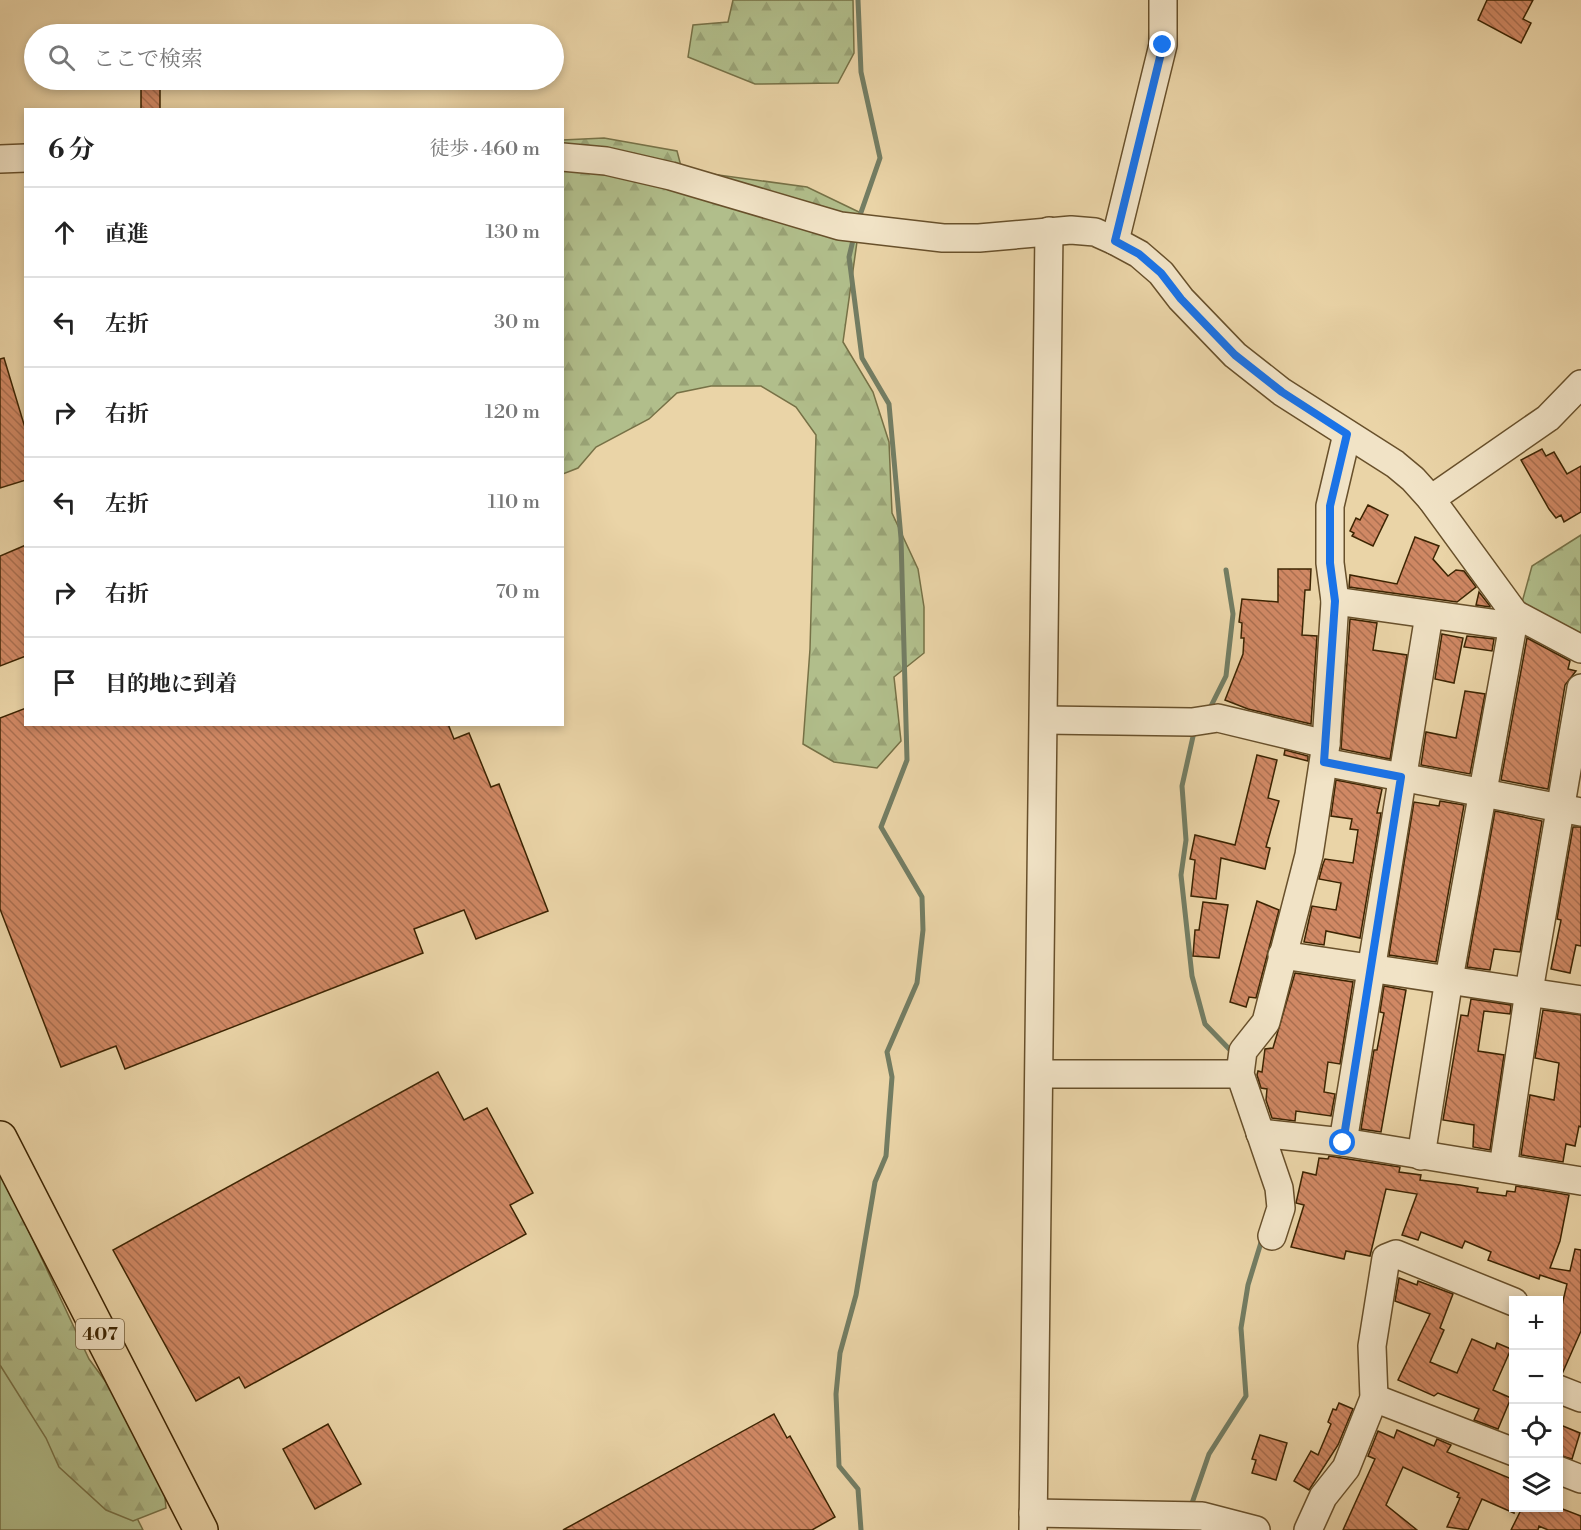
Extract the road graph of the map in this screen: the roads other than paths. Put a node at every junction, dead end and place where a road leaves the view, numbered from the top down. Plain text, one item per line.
1 (1163, 0) edge
2 (564, 157) edge
3 (24, 158) edge
4 (0, 159) edge
5 (1049, 231) junction
6 (1115, 241) junction
7 (1581, 384) edge
8 (1347, 434) junction
9 (1431, 499) junction
10 (1335, 601) junction
11 (1429, 615) junction
12 (1514, 620) junction
13 (1581, 649) edge
14 (1581, 688) edge
15 (1044, 720) junction
16 (1325, 753) junction
17 (1401, 777) junction
18 (1484, 792) junction
19 (1571, 810) edge
20 (1282, 955) junction
21 (1370, 967) junction
22 (1449, 979) junction
23 (1529, 992) junction
24 (1581, 1000) edge
25 (1040, 1074) junction
26 (1240, 1074) junction
27 (1260, 1133) junction
28 (0, 1138) edge
29 (1343, 1143) junction
30 (1421, 1156) junction
31 (1503, 1168) junction
32 (1581, 1181) edge
33 (1272, 1236) dead end
34 (1509, 1300) edge
35 (1563, 1391) edge
36 (1374, 1398) junction
37 (1581, 1398) edge
38 (1509, 1450) edge
39 (1563, 1472) edge
40 (1581, 1479) edge
41 (1033, 1522) edge
42 (201, 1530) edge
43 (1256, 1530) edge
44 (1308, 1530) edge

1 - 6 street
2 - 5 street
3 - 4 street
5 - 6 street
5 - 15 street
6 - 8 street
7 - 9 street
8 - 9 street
8 - 10 street
9 - 12 street
10 - 11 street
10 - 16 street
11 - 12 street
11 - 17 street
12 - 13 street
12 - 18 street
14 - 19 street
15 - 16 street
15 - 25 street
16 - 17 street
16 - 20 street
17 - 18 street
17 - 21 street
18 - 19 street
18 - 22 street
19 - 23 street
20 - 21 street
20 - 26 street
21 - 22 street
21 - 29 street
22 - 23 street
22 - 30 street
23 - 24 street
23 - 31 street
25 - 26 street
25 - 41 street
26 - 27 street
27 - 29 street
27 - 33 street
28 - 42 highway, 407
29 - 30 street
30 - 31 street
31 - 32 street
34 - 36 street
35 - 37 street
36 - 38 street
36 - 44 street
39 - 40 street
41 - 43 street

